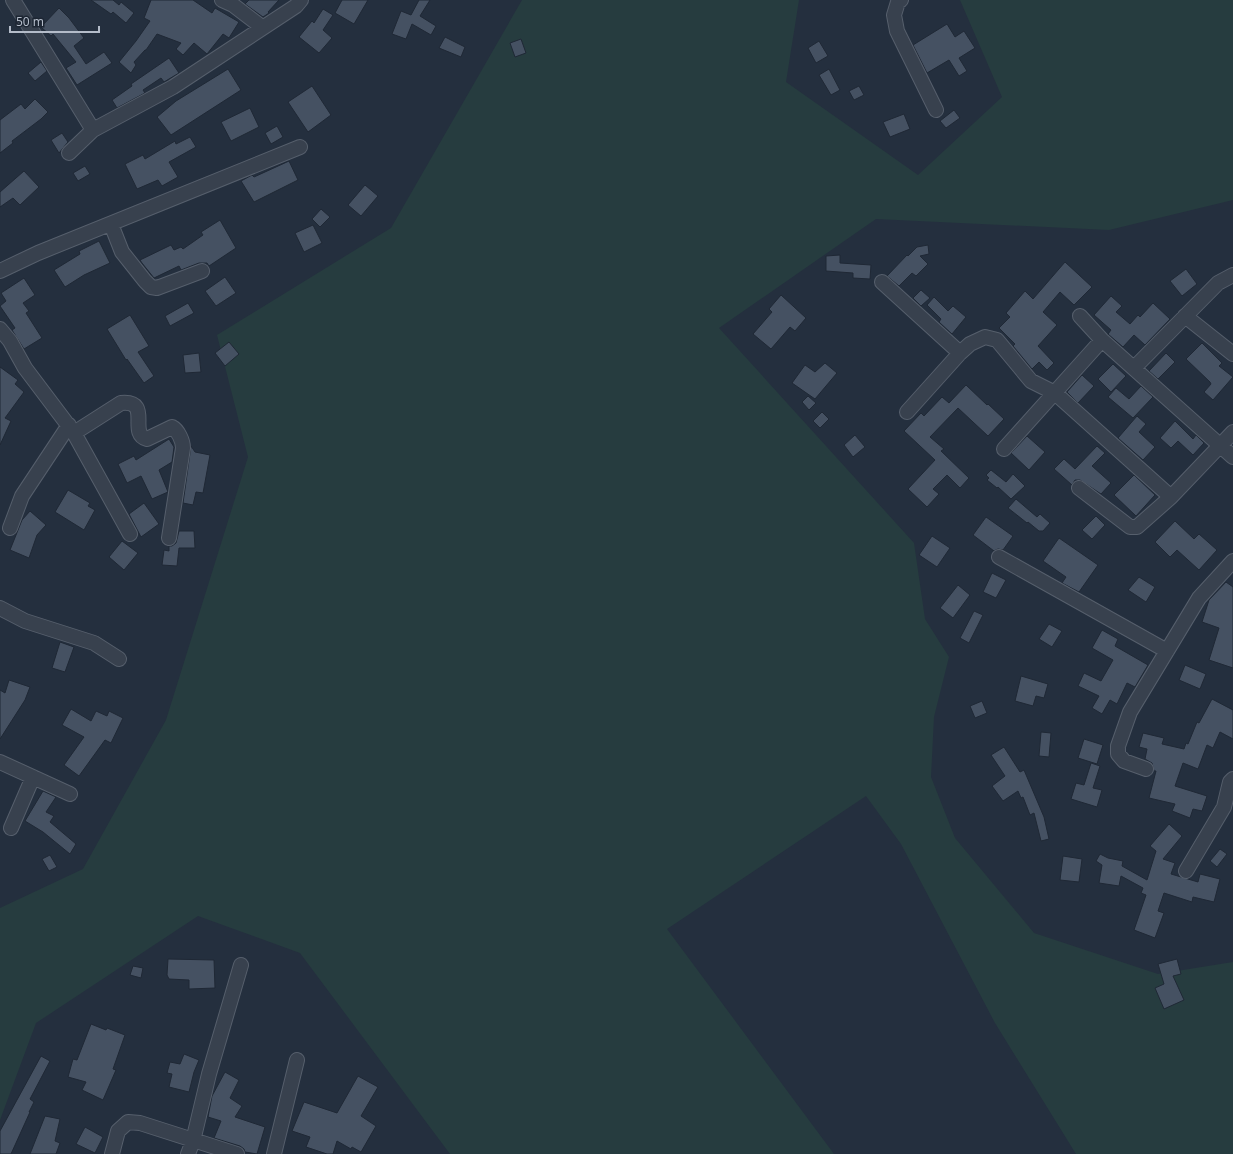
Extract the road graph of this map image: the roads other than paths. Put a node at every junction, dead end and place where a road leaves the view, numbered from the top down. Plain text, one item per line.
1 (14, 0) edge
2 (222, 0) edge
3 (301, 0) edge
4 (900, 0) edge
5 (262, 27) junction
6 (936, 110) dead end
7 (93, 130) junction
8 (300, 147) dead end
9 (69, 153) dead end
10 (110, 224) junction
11 (0, 271) edge
12 (202, 271) dead end
13 (1233, 275) edge
14 (882, 282) dead end
15 (1080, 316) dead end
16 (1185, 316) junction
17 (0, 329) edge
18 (1102, 340) junction
19 (960, 353) junction
20 (1233, 354) edge
21 (1134, 368) junction
22 (1055, 393) junction
23 (907, 412) dead end
24 (71, 429) junction
25 (1233, 432) edge
26 (1220, 446) junction
27 (1004, 449) dead end
28 (1233, 457) edge
29 (1079, 488) dead end
30 (1171, 497) junction
31 (10, 528) dead end
32 (130, 534) dead end
33 (169, 538) dead end
34 (999, 557) dead end
35 (1233, 561) edge
36 (0, 608) edge
37 (1167, 652) junction
38 (119, 659) dead end
39 (0, 762) edge
40 (1146, 769) dead end
41 (33, 776) junction
42 (1233, 779) edge
43 (70, 794) dead end
44 (11, 828) dead end
45 (1186, 871) dead end
46 (241, 965) dead end
47 (297, 1060) dead end
48 (193, 1140) junction
49 (112, 1154) edge
50 (188, 1154) edge
51 (237, 1154) edge
52 (274, 1154) edge

1 - 7 street
2 - 5 street
3 - 5 street
4 - 6 street
5 - 7 street
7 - 9 street
8 - 10 street
10 - 11 street
10 - 12 street
13 - 16 street
14 - 19 street
15 - 18 street
16 - 20 street
16 - 21 street
17 - 24 street
18 - 21 street
18 - 22 street
19 - 22 street
19 - 23 street
21 - 26 street
22 - 27 street
22 - 30 street
24 - 31 street
24 - 32 street
24 - 33 street
25 - 26 street
26 - 28 street
26 - 30 street
29 - 30 street
34 - 37 street
35 - 37 street
36 - 38 street
37 - 40 street
39 - 41 street
41 - 43 street
41 - 44 street
42 - 45 street
46 - 48 street
47 - 52 street
48 - 49 street
48 - 50 street
48 - 51 street

